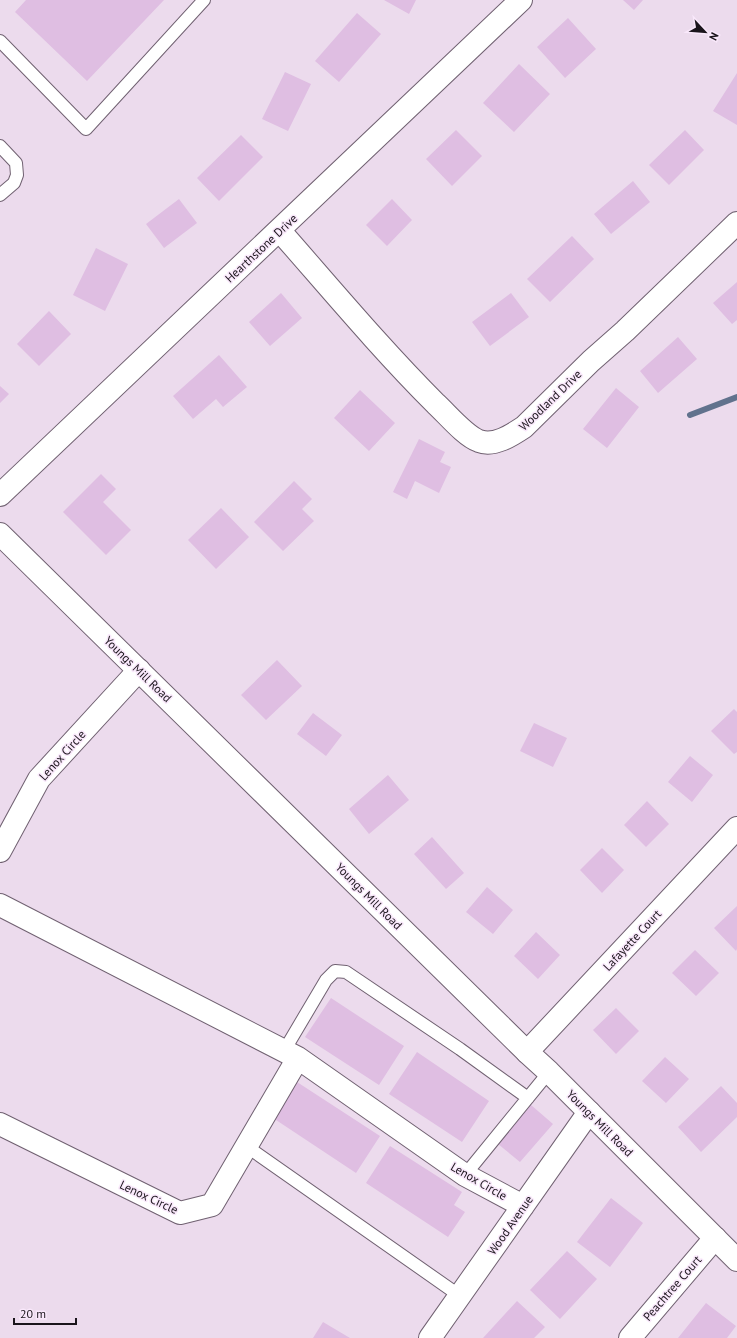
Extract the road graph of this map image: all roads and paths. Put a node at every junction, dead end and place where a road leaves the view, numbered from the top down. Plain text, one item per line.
1 (204, 0) edge
2 (521, 0) edge
3 (0, 41) edge
4 (0, 146) edge
5 (0, 195) edge
6 (737, 223) edge
7 (280, 231) junction
8 (0, 495) edge
9 (0, 534) edge
10 (139, 670) junction
11 (737, 828) edge
12 (0, 851) edge
13 (0, 905) edge
14 (527, 1052) junction
15 (291, 1055) junction
16 (549, 1072) junction
17 (528, 1098) junction
18 (589, 1112) junction
19 (0, 1124) edge
20 (246, 1146) junction
21 (465, 1175) junction
22 (523, 1206) junction
23 (715, 1238) junction
24 (737, 1260) edge
25 (460, 1296) junction
26 (430, 1338) edge
27 (630, 1338) edge

1 - 3 lane
2 - 7 street, Hearthstone Drive
4 - 5 lane
6 - 7 street, Woodland Drive
7 - 8 street, Hearthstone Drive
9 - 10 street, Youngs Mill Road
10 - 12 street, Lenox Circle
10 - 14 street, Youngs Mill Road
11 - 14 street, Lafayette Court
13 - 15 street, Lenox Circle
14 - 16 street, Youngs Mill Road
15 - 17 lane
15 - 20 street, Lenox Circle
15 - 21 street, Lenox Circle
16 - 17 lane
16 - 18 street, Youngs Mill Road
17 - 21 lane
18 - 22 street, Wood Avenue
18 - 23 street, Youngs Mill Road
19 - 20 street, Lenox Circle
20 - 25 lane
21 - 22 street, Lenox Circle
22 - 25 street, Wood Avenue
23 - 24 street, Youngs Mill Road
23 - 27 street, Peachtree Court
25 - 26 street, Wood Avenue

